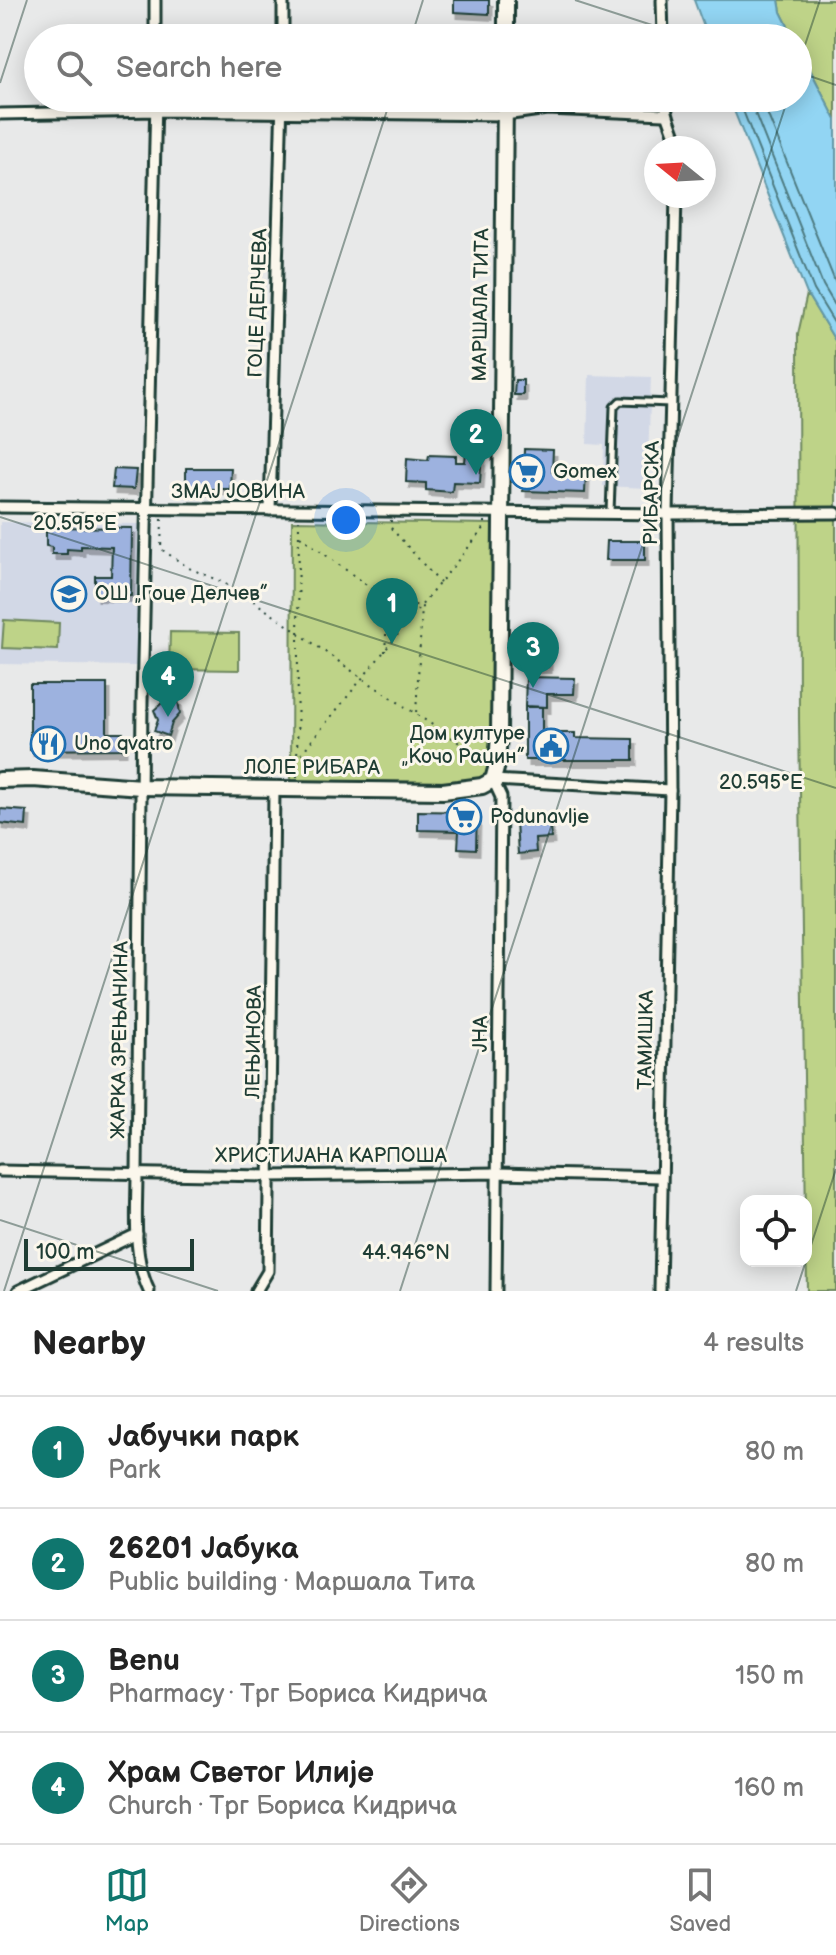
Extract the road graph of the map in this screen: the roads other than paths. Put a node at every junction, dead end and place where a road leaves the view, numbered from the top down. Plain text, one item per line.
1 (155, 0) edge
2 (283, 0) edge
3 (506, 0) edge
4 (662, 0) edge
5 (155, 24) edge
6 (283, 24) edge
7 (506, 24) edge
8 (663, 24) edge
9 (105, 112) edge
10 (157, 112) edge
11 (282, 112) joint
12 (526, 112) edge
13 (618, 112) edge
14 (0, 114) edge
15 (665, 114) joint
16 (505, 115) junction
17 (675, 136) edge
18 (676, 208) edge
19 (671, 403) junction
20 (0, 507) edge
21 (148, 509) junction
22 (270, 510) junction
23 (502, 512) junction
24 (610, 513) junction
25 (836, 513) edge
26 (668, 514) junction
27 (495, 772) junction
28 (0, 780) edge
29 (141, 787) junction
30 (274, 790) junction
31 (670, 790) junction
32 (0, 1171) edge
33 (137, 1173) junction
34 (499, 1173) junction
35 (270, 1176) junction
36 (661, 1177) junction
37 (137, 1234) junction
38 (18, 1291) edge
39 (149, 1291) edge
40 (256, 1291) edge
41 (496, 1291) edge
42 (660, 1291) edge

1 - 5 street
2 - 6 street
3 - 7 main road
4 - 8 street
9 - 14 street
10 - 21 street, ЖАРКА ЗРЕЊАНИНА
11 - 16 street
11 - 22 street, ГОЦЕ ДЕЛЧЕВА
12 - 16 street
13 - 15 street
15 - 17 street
16 - 23 main road, МАРШАЛА ТИТА
18 - 19 street, РИБАРСКА
19 - 24 lane
19 - 26 street, РИБАРСКА
20 - 21 street, ЗМАЈ ЈОВИНА
21 - 22 street, ЗМАЈ ЈОВИНА
21 - 29 street, ЖАРКА ЗРЕЊАНИНА
22 - 23 street, ЗМАЈ ЈОВИНА
23 - 24 street, ЗМАЈ ЈОВИНА
23 - 27 main road, МАРШАЛА ТИТА
24 - 26 street, ЗМАЈ ЈОВИНА
25 - 26 street, ЗМАЈ ЈОВИНА
26 - 31 street, РИБАРСКА
27 - 30 main road, ЛОЛЕ РИБАРА
27 - 31 street, ЛОЛЕ РИБАРА
27 - 34 street, ЈНА
28 - 29 main road, ЛОЛЕ РИБАРА
29 - 30 main road, ЛОЛЕ РИБАРА
29 - 33 street, ЖАРКА ЗРЕЊАНИНА
30 - 35 street, ЛЕЊИНОВА
31 - 36 street, ТАМИШКА
32 - 33 street, ХРИСТИЈАНА КАРПОША
33 - 35 street, ХРИСТИЈАНА КАРПОША
33 - 37 street, ЖАРКА ЗРЕЊАНИНА
34 - 35 street, ХРИСТИЈАНА КАРПОША
34 - 36 street, ХРИСТИЈАНА КАРПОША
34 - 41 street, ЈНА
35 - 40 street, ЛЕЊИНОВА
36 - 42 street, ТАМИШКА
37 - 38 street
37 - 39 street, ЖАРКА ЗРЕЊАНИНА

